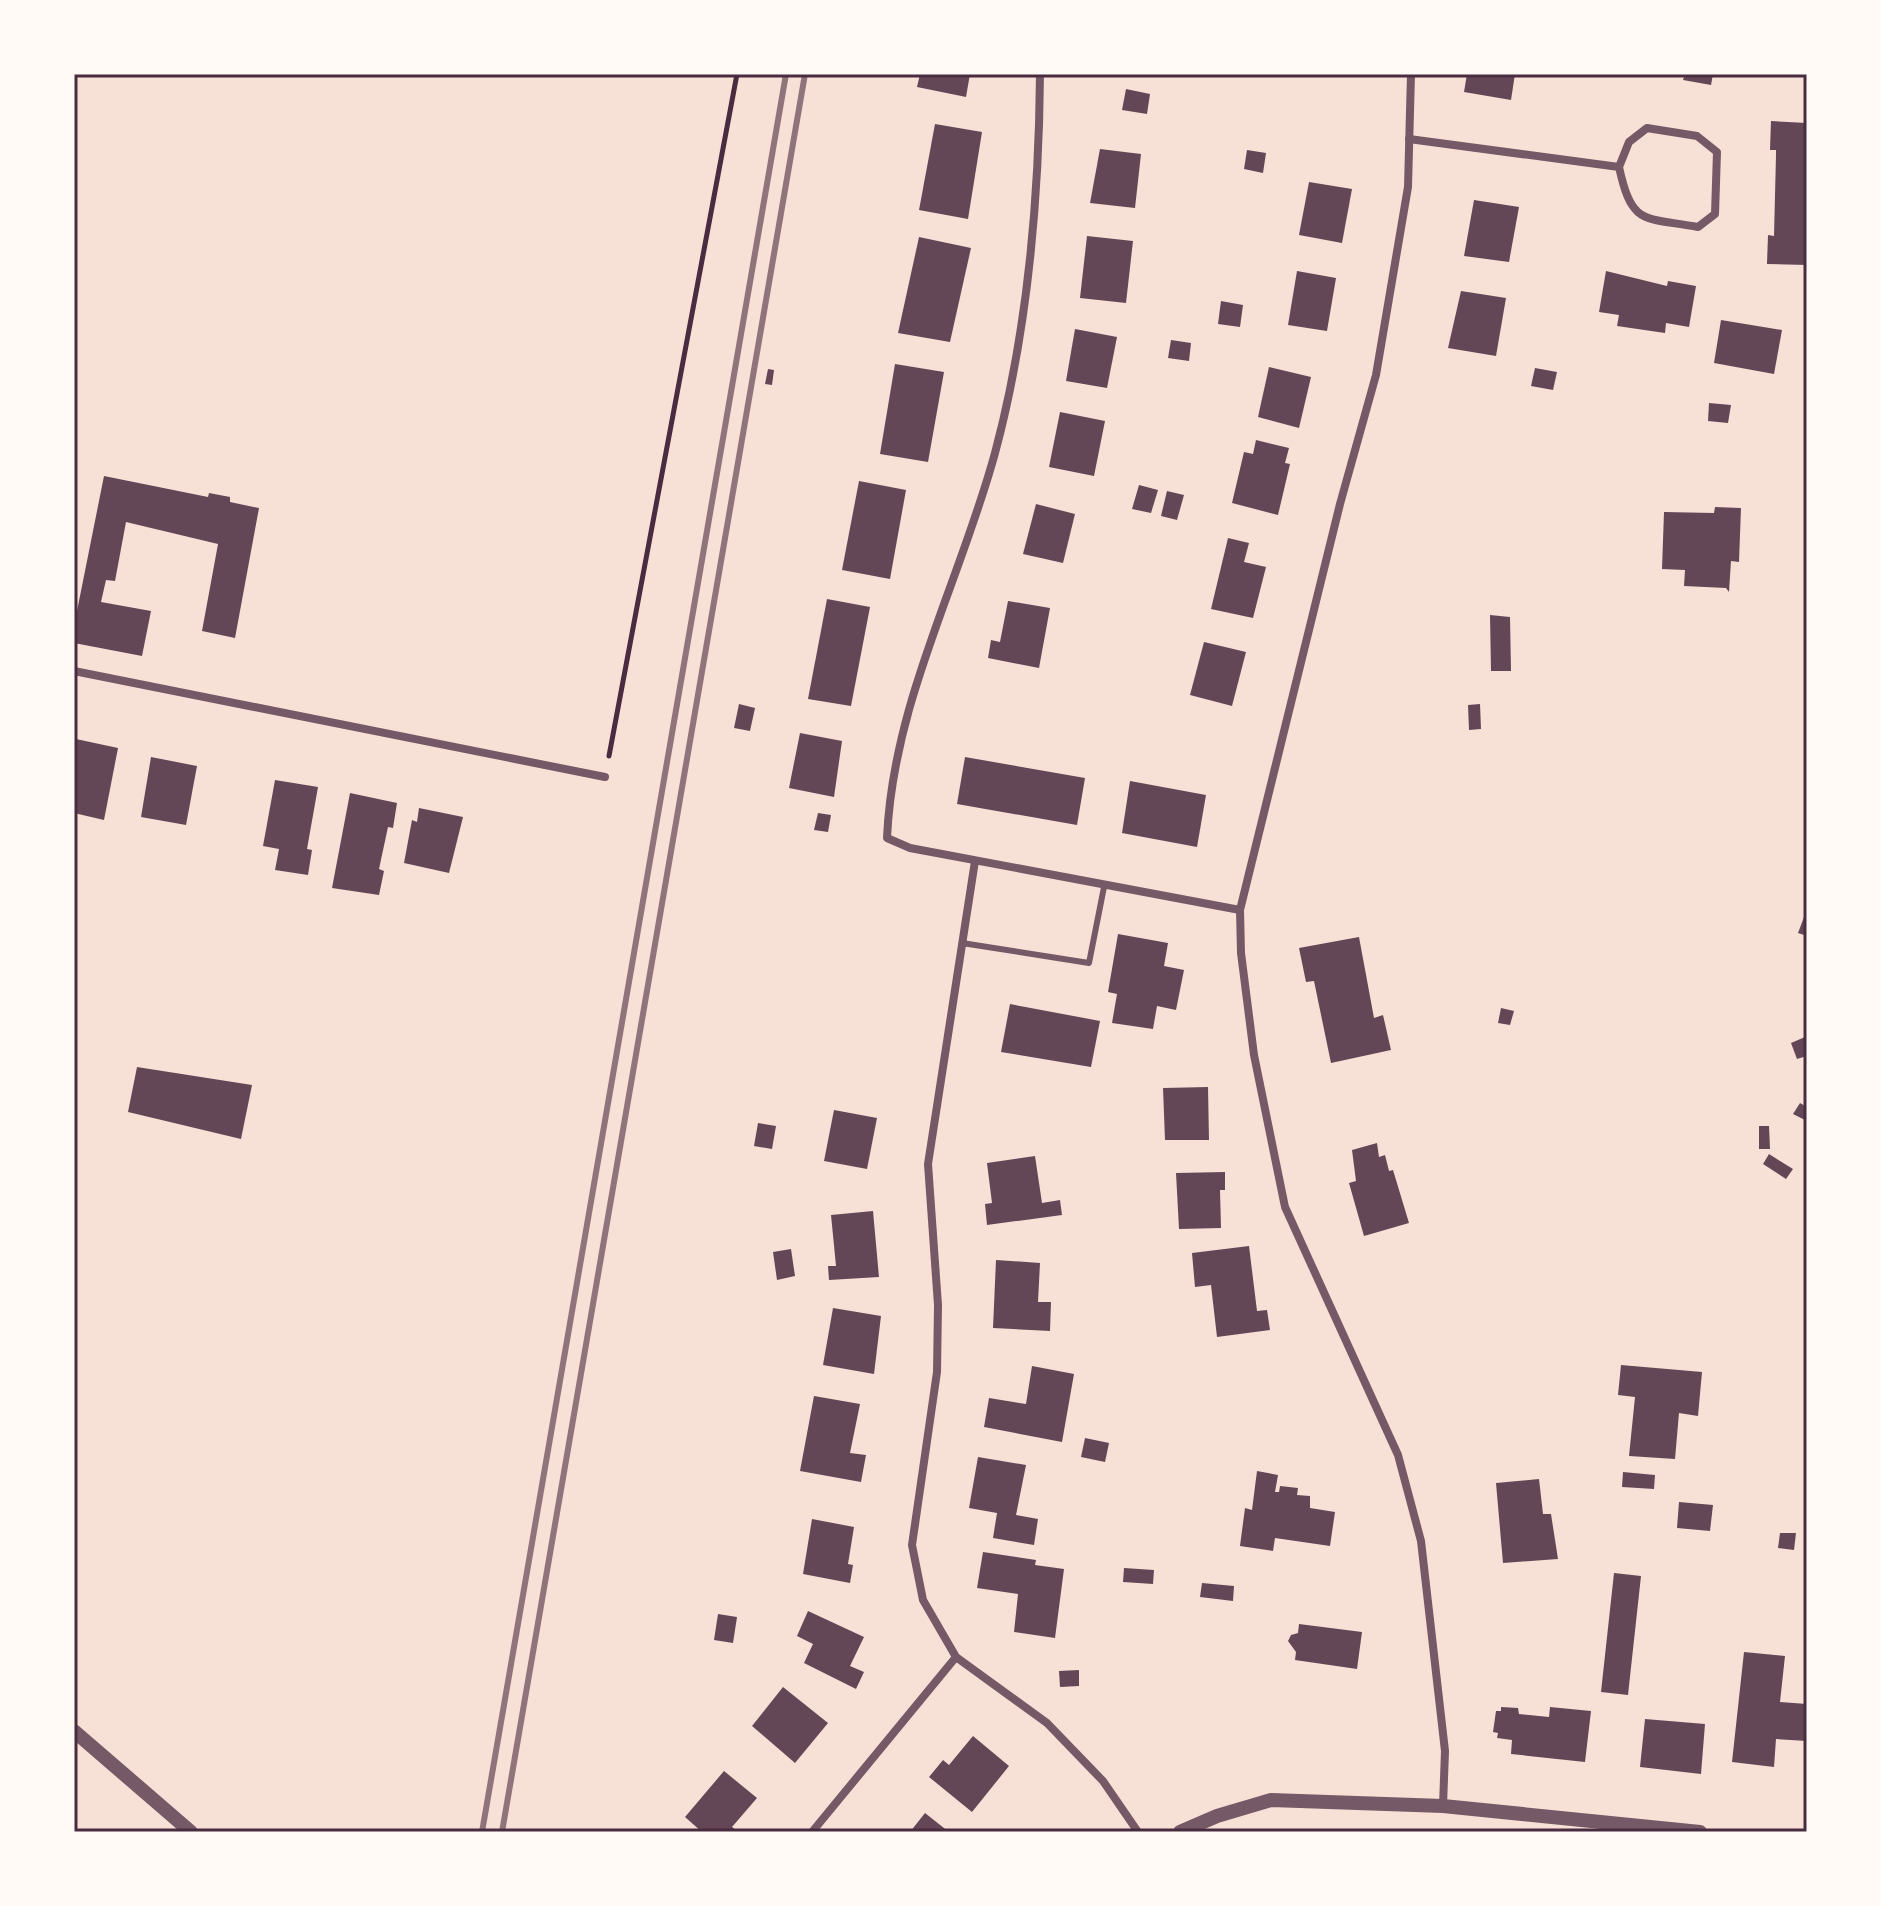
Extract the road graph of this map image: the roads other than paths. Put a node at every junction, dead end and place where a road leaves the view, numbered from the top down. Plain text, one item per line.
1 (1040, 74) edge
2 (1411, 74) edge
3 (1409, 139) junction
4 (1619, 167) junction
5 (74, 671) edge
6 (605, 777) road end
7 (975, 861) junction
8 (1104, 887) junction
9 (1240, 910) junction
10 (962, 943) junction
11 (956, 1657) junction
12 (74, 1731) edge
13 (1443, 1806) junction
14 (191, 1832) edge
15 (812, 1832) edge
16 (1138, 1832) edge
17 (1180, 1832) edge
18 (1700, 1832) edge

1 - 7 street
2 - 3 street
3 - 4 street
3 - 9 street
4 - 4 street
5 - 6 street
7 - 8 street
7 - 10 street
8 - 9 street
8 - 10 lane
9 - 13 street
10 - 11 street
11 - 15 street
11 - 16 street
12 - 14 street
13 - 17 street
13 - 18 street

